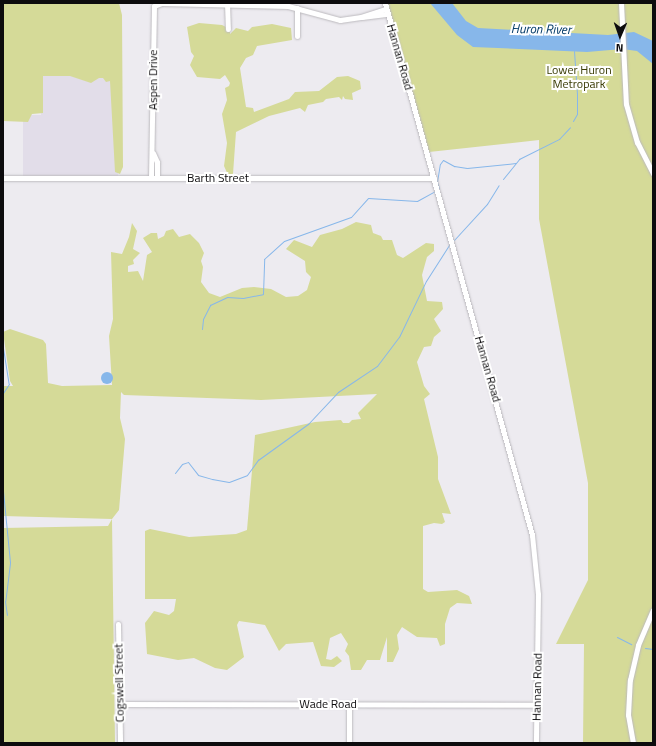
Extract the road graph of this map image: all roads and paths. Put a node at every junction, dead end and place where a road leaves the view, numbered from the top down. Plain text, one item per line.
1 (621, 3) edge
2 (227, 4) edge
3 (297, 8) junction
4 (386, 9) edge
5 (228, 29) dead end
6 (297, 36) dead end
7 (653, 174) edge
8 (3, 178) edge
9 (154, 178) junction
10 (434, 178) junction
11 (653, 610) edge
12 (118, 624) dead end
13 (119, 704) junction
14 (349, 704) junction
15 (536, 705) junction
16 (120, 743) edge
17 (349, 743) edge
18 (536, 743) edge
19 (633, 743) edge

1 - 7 street
2 - 3 street
2 - 5 street
2 - 9 street, Aspen Drive
3 - 4 street
3 - 6 street
4 - 10 street, Hannan Road
8 - 9 street, Barth Street
9 - 10 street, Barth Street
10 - 15 street, Hannan Road
11 - 19 street
12 - 13 street, Cogswell Street
13 - 14 street, Wade Road
13 - 16 street, Cogswell Street
14 - 15 street, Wade Road
14 - 17 street
15 - 18 street, Hannan Road

